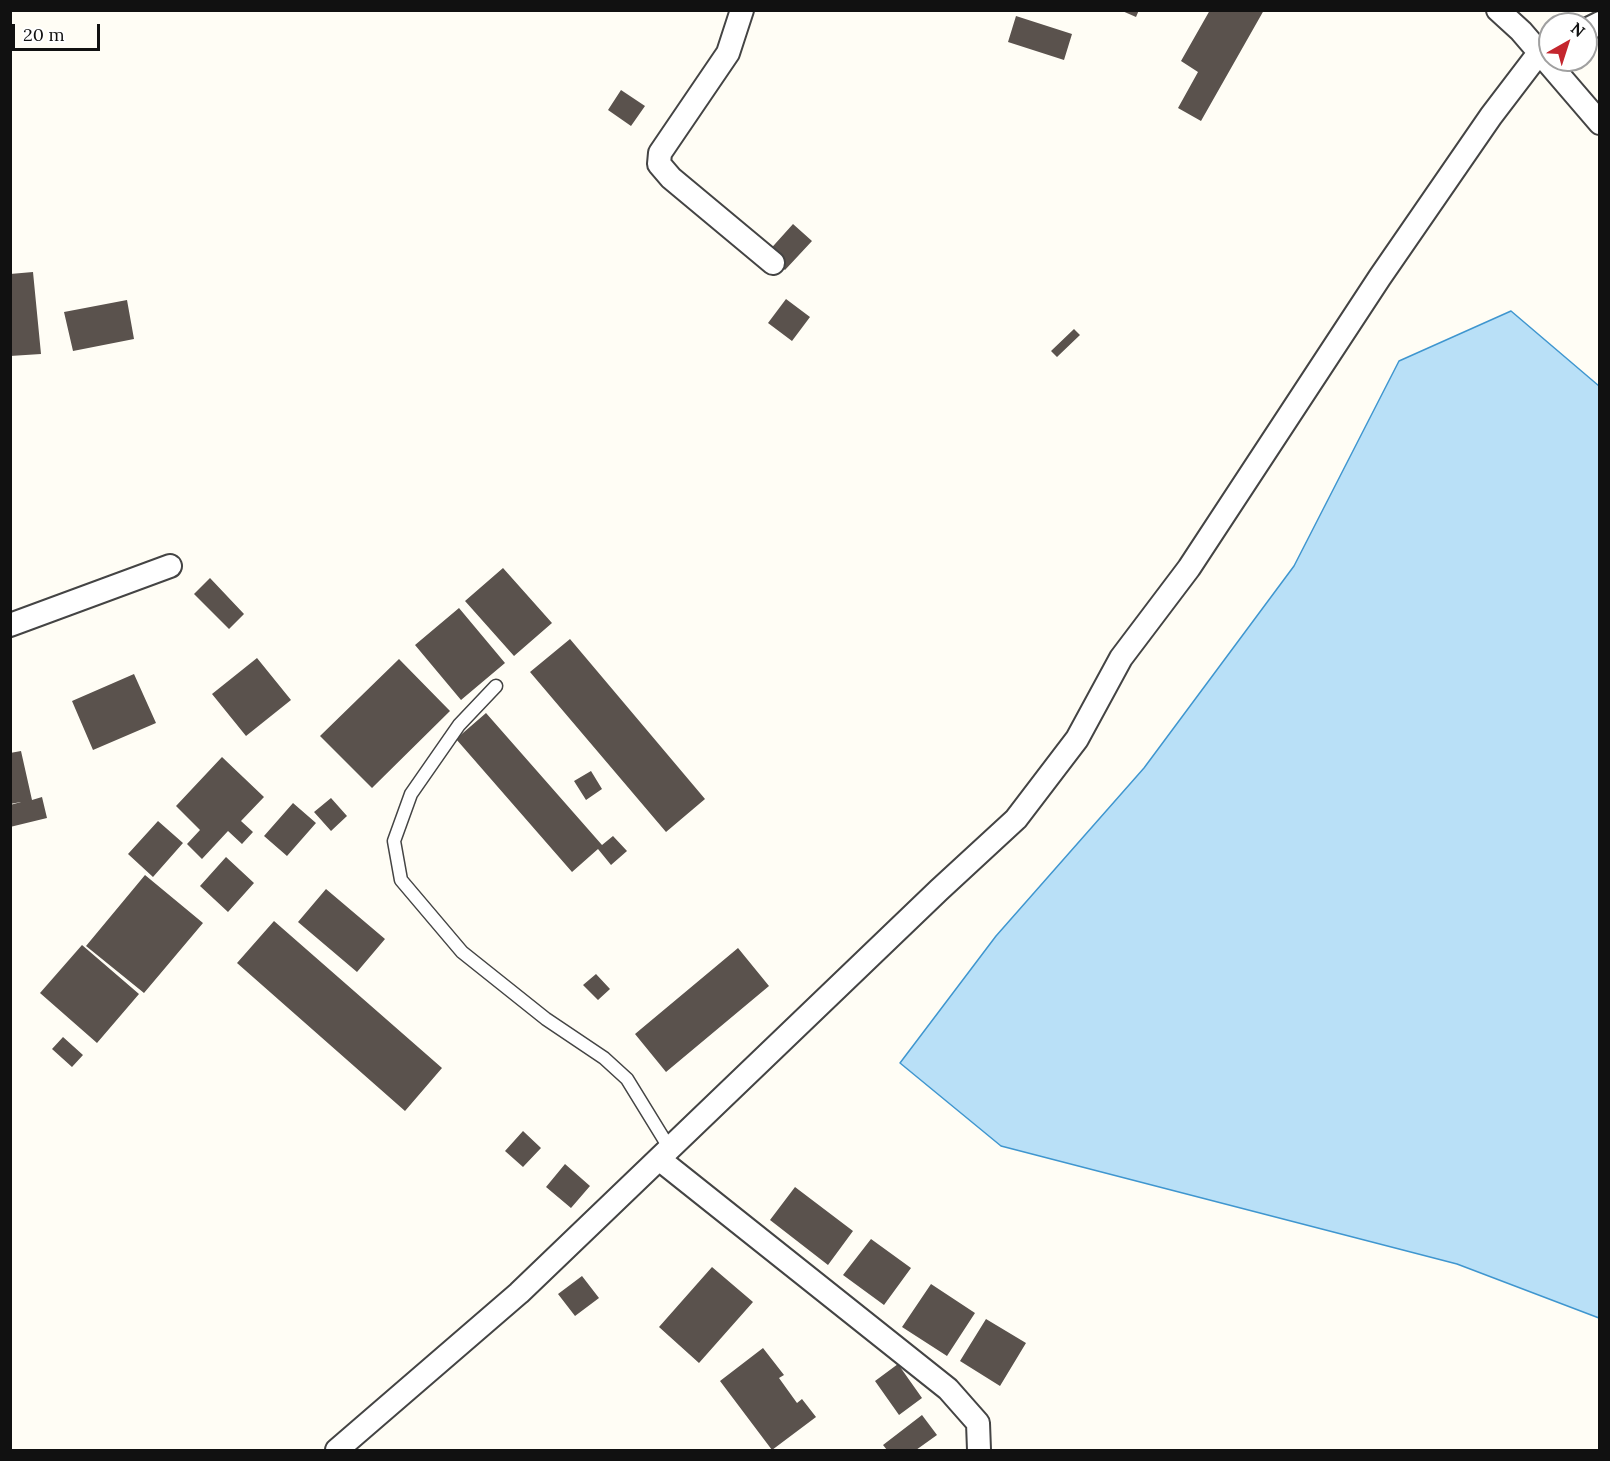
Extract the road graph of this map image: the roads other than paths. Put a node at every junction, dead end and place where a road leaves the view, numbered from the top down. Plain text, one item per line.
1 (742, 10) edge
2 (1498, 10) edge
3 (1538, 45) edge
4 (1538, 59) edge
5 (1561, 72) edge
6 (1599, 123) edge
7 (773, 263) dead end
8 (170, 566) dead end
9 (10, 625) edge
10 (496, 686) dead end
11 (665, 1154) junction
12 (337, 1450) edge
13 (979, 1450) edge

1 - 7 street
2 - 3 street
4 - 11 street
5 - 6 street
8 - 9 street
10 - 11 lane
11 - 12 street
11 - 13 street

